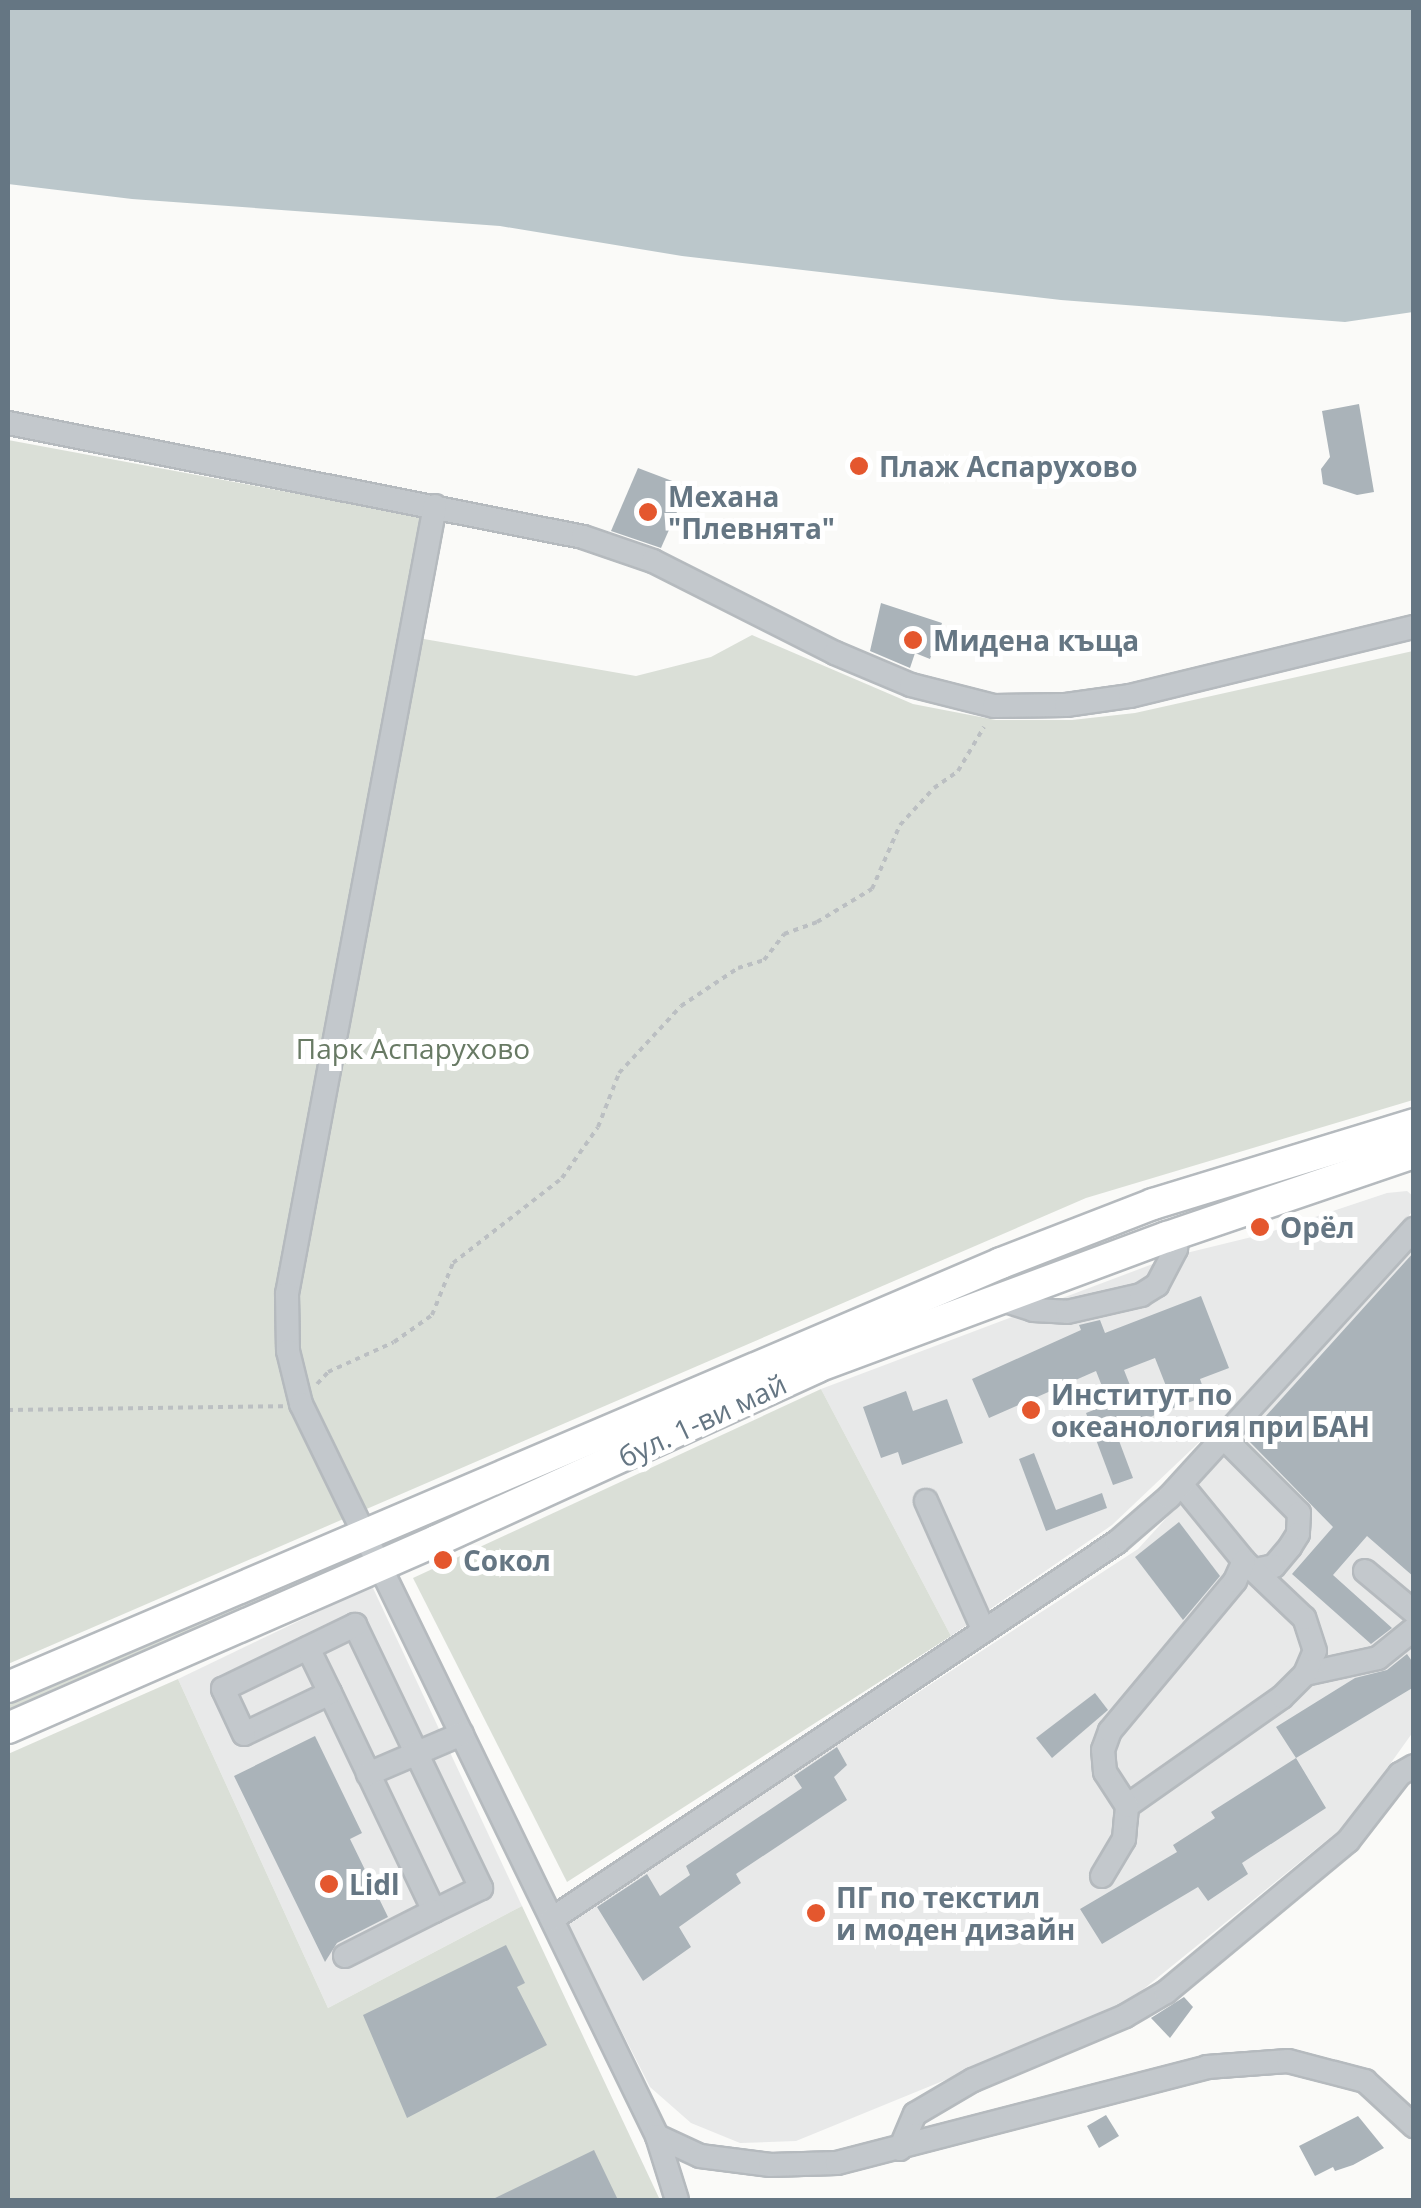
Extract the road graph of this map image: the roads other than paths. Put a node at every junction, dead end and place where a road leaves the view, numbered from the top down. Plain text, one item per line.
1 (8, 423) edge
2 (435, 506) junction
3 (1414, 627) edge
4 (1414, 1124) edge
5 (1414, 1153) edge
6 (1414, 1229) edge
7 (1178, 1233) junction
8 (1003, 1300) junction
9 (1224, 1438) junction
10 (1181, 1484) junction
11 (926, 1501) dead end
12 (366, 1535) junction
13 (380, 1564) junction
14 (1249, 1565) junction
15 (1365, 1570) dead end
16 (1414, 1612) edge
17 (1414, 1630) edge
18 (984, 1631) junction
19 (308, 1648) junction
20 (1305, 1674) junction
21 (8, 1687) edge
22 (330, 1693) junction
23 (8, 1728) edge
24 (462, 1734) junction
25 (417, 1753) junction
26 (1414, 1766) edge
27 (368, 1774) junction
28 (1127, 1806) junction
29 (1102, 1876) dead end
30 (434, 1911) junction
31 (552, 1919) junction
32 (345, 1956) dead end
33 (1414, 2126) edge
34 (657, 2136) junction
35 (900, 2148) junction
36 (677, 2200) edge

1 - 2 street
2 - 3 street
2 - 12 street
4 - 12 main road, бул. 1-ви май
5 - 7 main road, бул. 1-ви май
6 - 9 street
7 - 8 main road, бул. 1-ви май
7 - 8 street
8 - 13 main road, бул. 1-ви май
9 - 10 street
9 - 14 street
10 - 14 street
10 - 18 street
11 - 18 street
12 - 13 street
12 - 21 main road, бул. 1-ви май
13 - 23 main road, бул. 1-ви май
13 - 24 street
14 - 20 street
14 - 28 street
15 - 16 street
17 - 20 street
18 - 31 street
19 - 22 street
19 - 22 street
19 - 25 street
20 - 28 street
22 - 27 street
24 - 25 street
24 - 31 street
25 - 27 street
25 - 30 street
26 - 35 street
27 - 30 street
28 - 29 street
30 - 32 street
31 - 34 street
33 - 35 street
34 - 35 street
34 - 36 street

